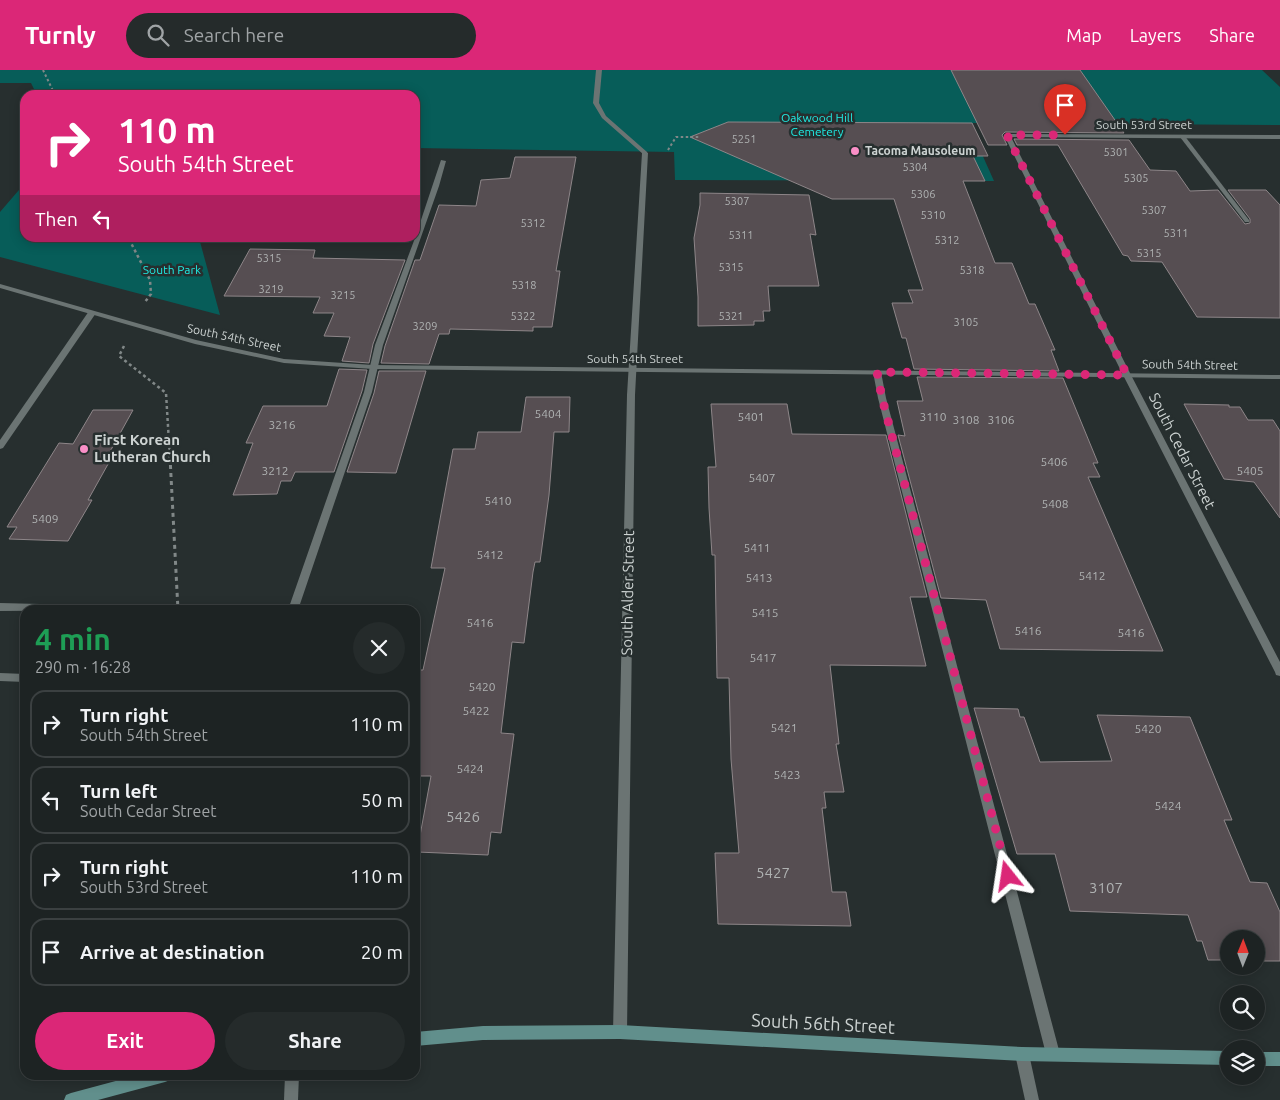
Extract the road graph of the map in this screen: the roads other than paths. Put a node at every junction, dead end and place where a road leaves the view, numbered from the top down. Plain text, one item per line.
1 (599, 70) edge
2 (1007, 135) joint
3 (1182, 136) junction
4 (1280, 137) edge
5 (443, 161) dead end
6 (1247, 221) dead end
7 (420, 231) edge
8 (416, 242) edge
9 (0, 286) edge
10 (92, 313) junction
11 (373, 367) junction
12 (633, 370) junction
13 (877, 372) junction
14 (1127, 375) junction
15 (1280, 377) edge
16 (0, 446) edge
17 (295, 605) edge
18 (0, 607) edge
19 (20, 608) edge
20 (1280, 672) edge
21 (0, 678) edge
22 (20, 678) edge
23 (620, 1032) junction
24 (420, 1039) edge
25 (1022, 1054) junction
26 (1053, 1054) junction
27 (1220, 1058) edge
28 (1265, 1058) edge
29 (1280, 1059) edge
30 (145, 1080) edge
31 (292, 1080) edge
32 (71, 1100) edge
33 (291, 1100) edge
34 (1032, 1100) edge

1 - 12 street, South Alder Street
2 - 3 street, South 53rd Street
2 - 14 street, South Cedar Street
3 - 4 street, South 53rd Street
3 - 6 street
5 - 7 street
8 - 11 street
9 - 10 street, South 54th Street
10 - 11 street, South 54th Street
10 - 16 street
11 - 12 street, South 54th Street
11 - 17 street
12 - 13 street, South 54th Street
12 - 23 street, South Alder Street
13 - 14 street, South 54th Street
13 - 26 street
14 - 15 street, South 54th Street
14 - 20 street, South Cedar Street
18 - 19 street
21 - 22 street
23 - 24 main road, South 56th Street
23 - 25 main road, South 56th Street
25 - 26 main road, South 56th Street
25 - 34 street
26 - 27 main road, South 56th Street
28 - 29 main road
30 - 32 main road
31 - 33 street

